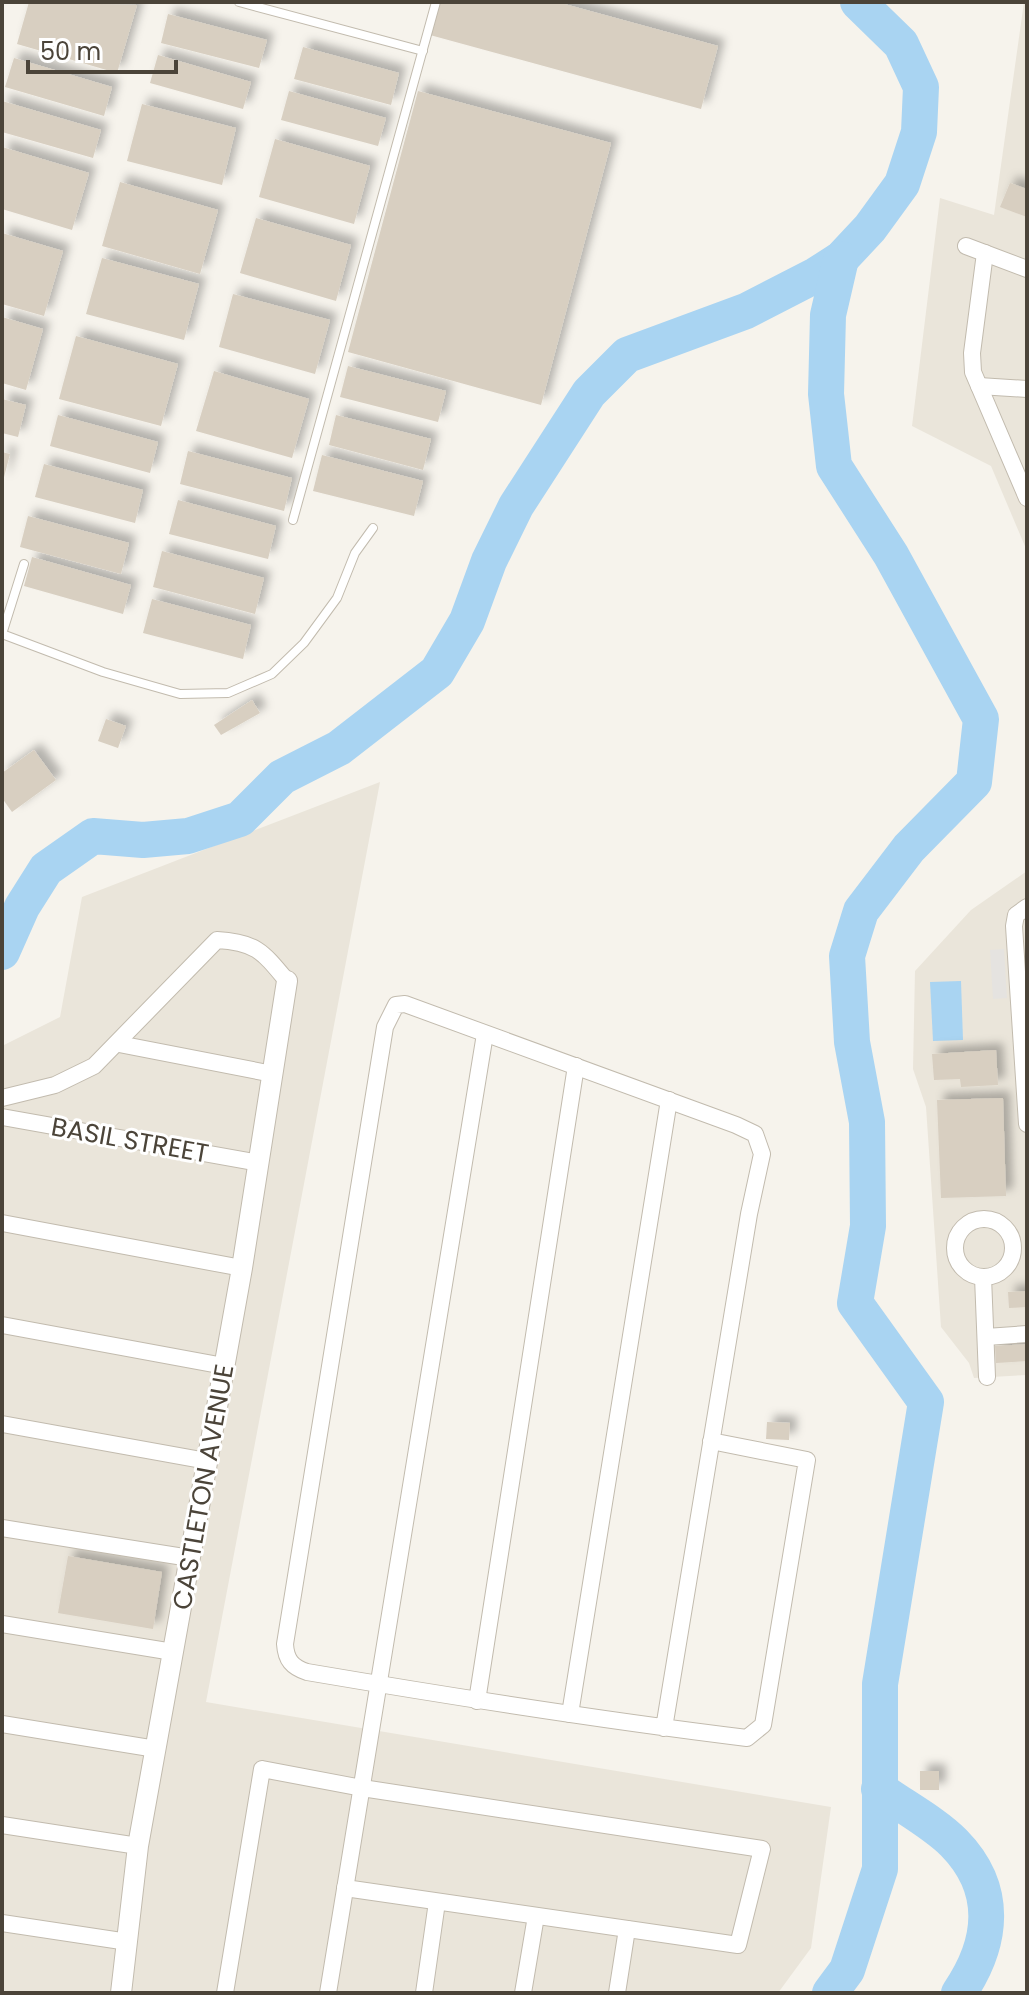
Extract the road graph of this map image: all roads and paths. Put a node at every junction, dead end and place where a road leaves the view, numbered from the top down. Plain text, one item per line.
1 (239, 2) edge
2 (436, 2) edge
3 (423, 51) junction
4 (966, 246) dead end
5 (985, 253) junction
6 (1027, 269) edge
7 (979, 386) junction
8 (1027, 389) edge
9 (1022, 476) edge
10 (1027, 498) edge
11 (293, 520) dead end
12 (373, 528) dead end
13 (24, 564) dead end
14 (2, 634) edge
15 (1021, 911) edge
16 (287, 981) joint
17 (1022, 987) edge
18 (485, 1034) junction
19 (119, 1044) junction
20 (576, 1066) junction
21 (273, 1074) junction
22 (1026, 1075) edge
23 (2, 1098) edge
24 (669, 1100) junction
25 (2, 1117) edge
26 (1027, 1124) edge
27 (259, 1163) junction
28 (2, 1223) edge
29 (1020, 1247) edge
30 (242, 1268) junction
31 (983, 1277) junction
32 (2, 1325) edge
33 (1027, 1334) edge
34 (986, 1337) junction
35 (224, 1366) junction
36 (987, 1377) dead end
37 (2, 1424) edge
38 (711, 1441) junction
39 (207, 1461) junction
40 (2, 1528) edge
41 (190, 1558) junction
42 (2, 1624) edge
43 (173, 1652) junction
44 (379, 1684) junction
45 (477, 1701) junction
46 (570, 1714) junction
47 (2, 1724) edge
48 (664, 1728) junction
49 (156, 1749) junction
50 (362, 1788) junction
51 (2, 1825) edge
52 (138, 1846) junction
53 (345, 1888) junction
54 (437, 1902) junction
55 (536, 1916) junction
56 (2, 1923) edge
57 (627, 1929) junction
58 (128, 1942) junction
59 (121, 1993) edge
60 (225, 1993) edge
61 (328, 1993) edge
62 (424, 1993) edge
63 (523, 1993) edge
64 (617, 1993) edge

1 - 3 lane
2 - 3 lane
3 - 11 lane
4 - 5 street
5 - 6 street
5 - 7 street
7 - 8 street
7 - 9 street
9 - 10 street
12 - 14 lane
13 - 14 lane
15 - 17 street
16 - 19 street
16 - 21 street, CASTLETON AVENUE
17 - 22 street
18 - 20 street
18 - 44 street
18 - 44 street
19 - 21 street
19 - 23 street
20 - 24 street
20 - 45 street
21 - 27 street, CASTLETON AVENUE
22 - 26 street
24 - 38 street
24 - 46 street
25 - 27 street, BASIL STREET
27 - 30 street, CASTLETON AVENUE
28 - 30 street
29 - 31 street
29 - 31 street
30 - 35 street, CASTLETON AVENUE
31 - 34 street
32 - 35 street
33 - 34 street
34 - 36 street
35 - 39 street, CASTLETON AVENUE
37 - 39 street
38 - 48 street
38 - 48 street
39 - 41 street, CASTLETON AVENUE
40 - 41 street
41 - 43 street, CASTLETON AVENUE
42 - 43 street
43 - 49 street, CASTLETON AVENUE
44 - 45 street
44 - 50 street
45 - 46 street
46 - 48 street
47 - 49 street
49 - 52 street, CASTLETON AVENUE
50 - 53 street
50 - 57 street
50 - 60 street
51 - 52 street
52 - 58 street, CASTLETON AVENUE
53 - 54 street
53 - 61 street
54 - 55 street
54 - 62 street
55 - 57 street
55 - 63 street
56 - 58 street
57 - 64 street
58 - 59 street, CASTLETON AVENUE

